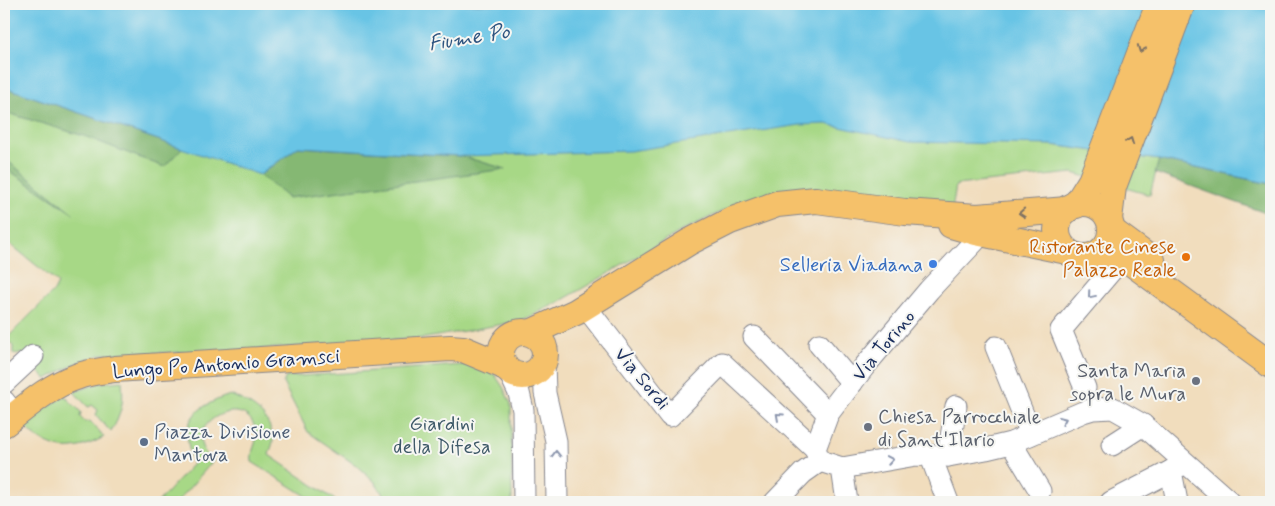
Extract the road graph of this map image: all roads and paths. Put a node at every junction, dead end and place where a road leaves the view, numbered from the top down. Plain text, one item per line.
1 (1159, 4) edge
2 (1182, 4) edge
3 (1102, 184) junction
4 (1071, 207) junction
5 (905, 212) junction
6 (1111, 239) junction
7 (975, 241) dead end
8 (1067, 251) junction
9 (581, 309) junction
10 (530, 334) junction
11 (754, 337) dead end
12 (505, 340) junction
13 (1271, 343) edge
14 (819, 344) dead end
15 (996, 347) dead end
16 (462, 349) junction
17 (33, 356) dead end
18 (544, 359) junction
19 (1271, 365) edge
20 (510, 377) junction
21 (4, 383) edge
22 (852, 383) junction
23 (1090, 399) junction
24 (956, 406) dead end
25 (8, 413) edge
26 (828, 414) junction
27 (1144, 425) junction
28 (1031, 434) junction
29 (1011, 443) junction
30 (1112, 445) dead end
31 (818, 455) junction
32 (939, 456) junction
33 (1178, 467) junction
34 (842, 468) junction
35 (1040, 490) dead end
36 (524, 502) edge
37 (557, 502) edge
38 (775, 502) edge
39 (847, 502) edge
40 (948, 502) edge
41 (1112, 502) edge
42 (1177, 502) edge
43 (1230, 502) edge

1 -> 3 main road
3 -> 2 main road
3 - 4 main road
3 - 6 main road
4 -> 5 main road
4 - 6 main road
4 - 8 main road
5 - 8 main road
5 - 9 main road
6 - 8 main road
6 - 13 main road
6 - 19 main road
6 -> 23 street
7 - 22 street, Via Torino
9 - 10 main road
9 - 18 main road
31 -> 9 street, Via Sordi
10 - 12 main road
10 - 18 main road
11 - 26 street
12 - 16 main road, Lungo Po Antonio Gramsci
12 - 20 main road
14 - 22 street
15 - 28 street
16 - 20 main road, Lungo Po Antonio Gramsci
16 - 25 main road, Lungo Po Antonio Gramsci
17 - 21 street
18 - 20 main road
37 -> 18 street
20 - 36 street
22 - 26 street, Via Torino
23 - 27 street
28 -> 23 street
24 - 32 street
26 - 31 street, Via Torino
27 - 30 street
27 - 33 street
28 - 29 street
29 - 32 street
29 - 35 street
31 - 34 street
31 - 38 street
34 -> 32 street
32 - 40 street
33 - 41 street
33 - 42 street
33 - 43 street
34 - 39 street

